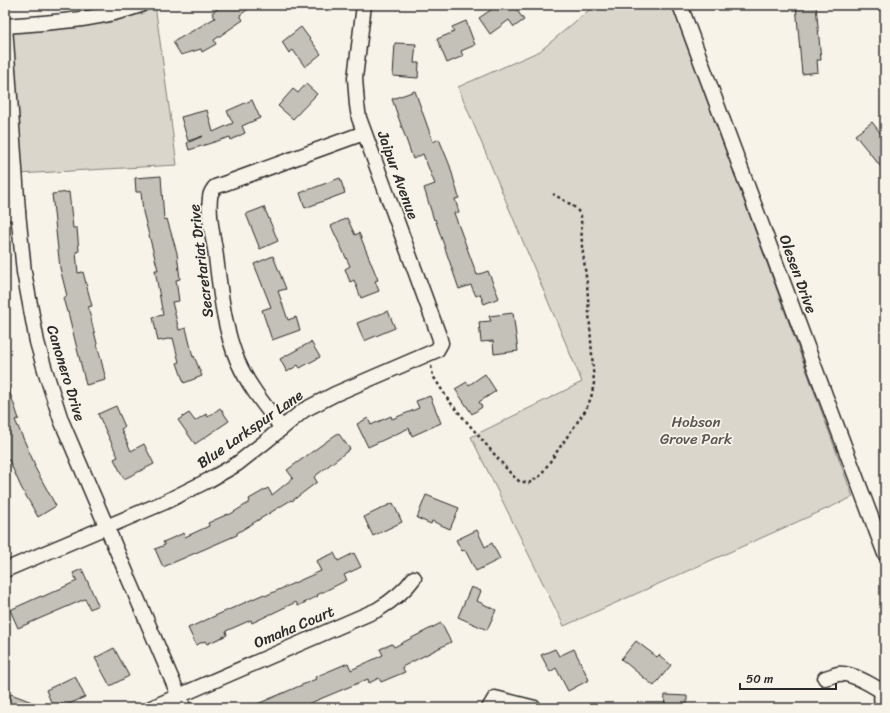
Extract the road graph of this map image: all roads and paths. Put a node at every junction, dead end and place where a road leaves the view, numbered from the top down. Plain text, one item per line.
1 (141, 5) edge
2 (364, 5) edge
3 (680, 5) edge
4 (5, 26) edge
5 (364, 133) junction
6 (553, 194) dead end
7 (11, 212) edge
8 (437, 350) joint
9 (433, 376) dead end
10 (282, 428) junction
11 (106, 528) junction
12 (885, 554) edge
13 (5, 570) edge
14 (414, 578) dead end
15 (825, 678) dead end
16 (884, 691) edge
17 (181, 702) edge
18 (492, 703) edge
19 (885, 707) edge
20 (151, 708) edge
21 (535, 708) edge

1 - 4 street
2 - 5 street, Jaipur Avenue
3 - 12 street, Olesen Drive
4 - 7 street, Canonero Drive
5 - 8 street, Jaipur Avenue
5 - 10 street, Secretariat Drive
6 - 9 path
7 - 11 street, Canonero Drive
8 - 10 street, Blue Larkspur Lane
10 - 11 street, Blue Larkspur Lane
11 - 13 street, Blue Larkspur Lane
11 - 17 street, Canonero Drive
14 - 17 street, Omaha Court
15 - 16 street
16 - 19 street
17 - 20 street, Omaha Court
18 - 21 street

